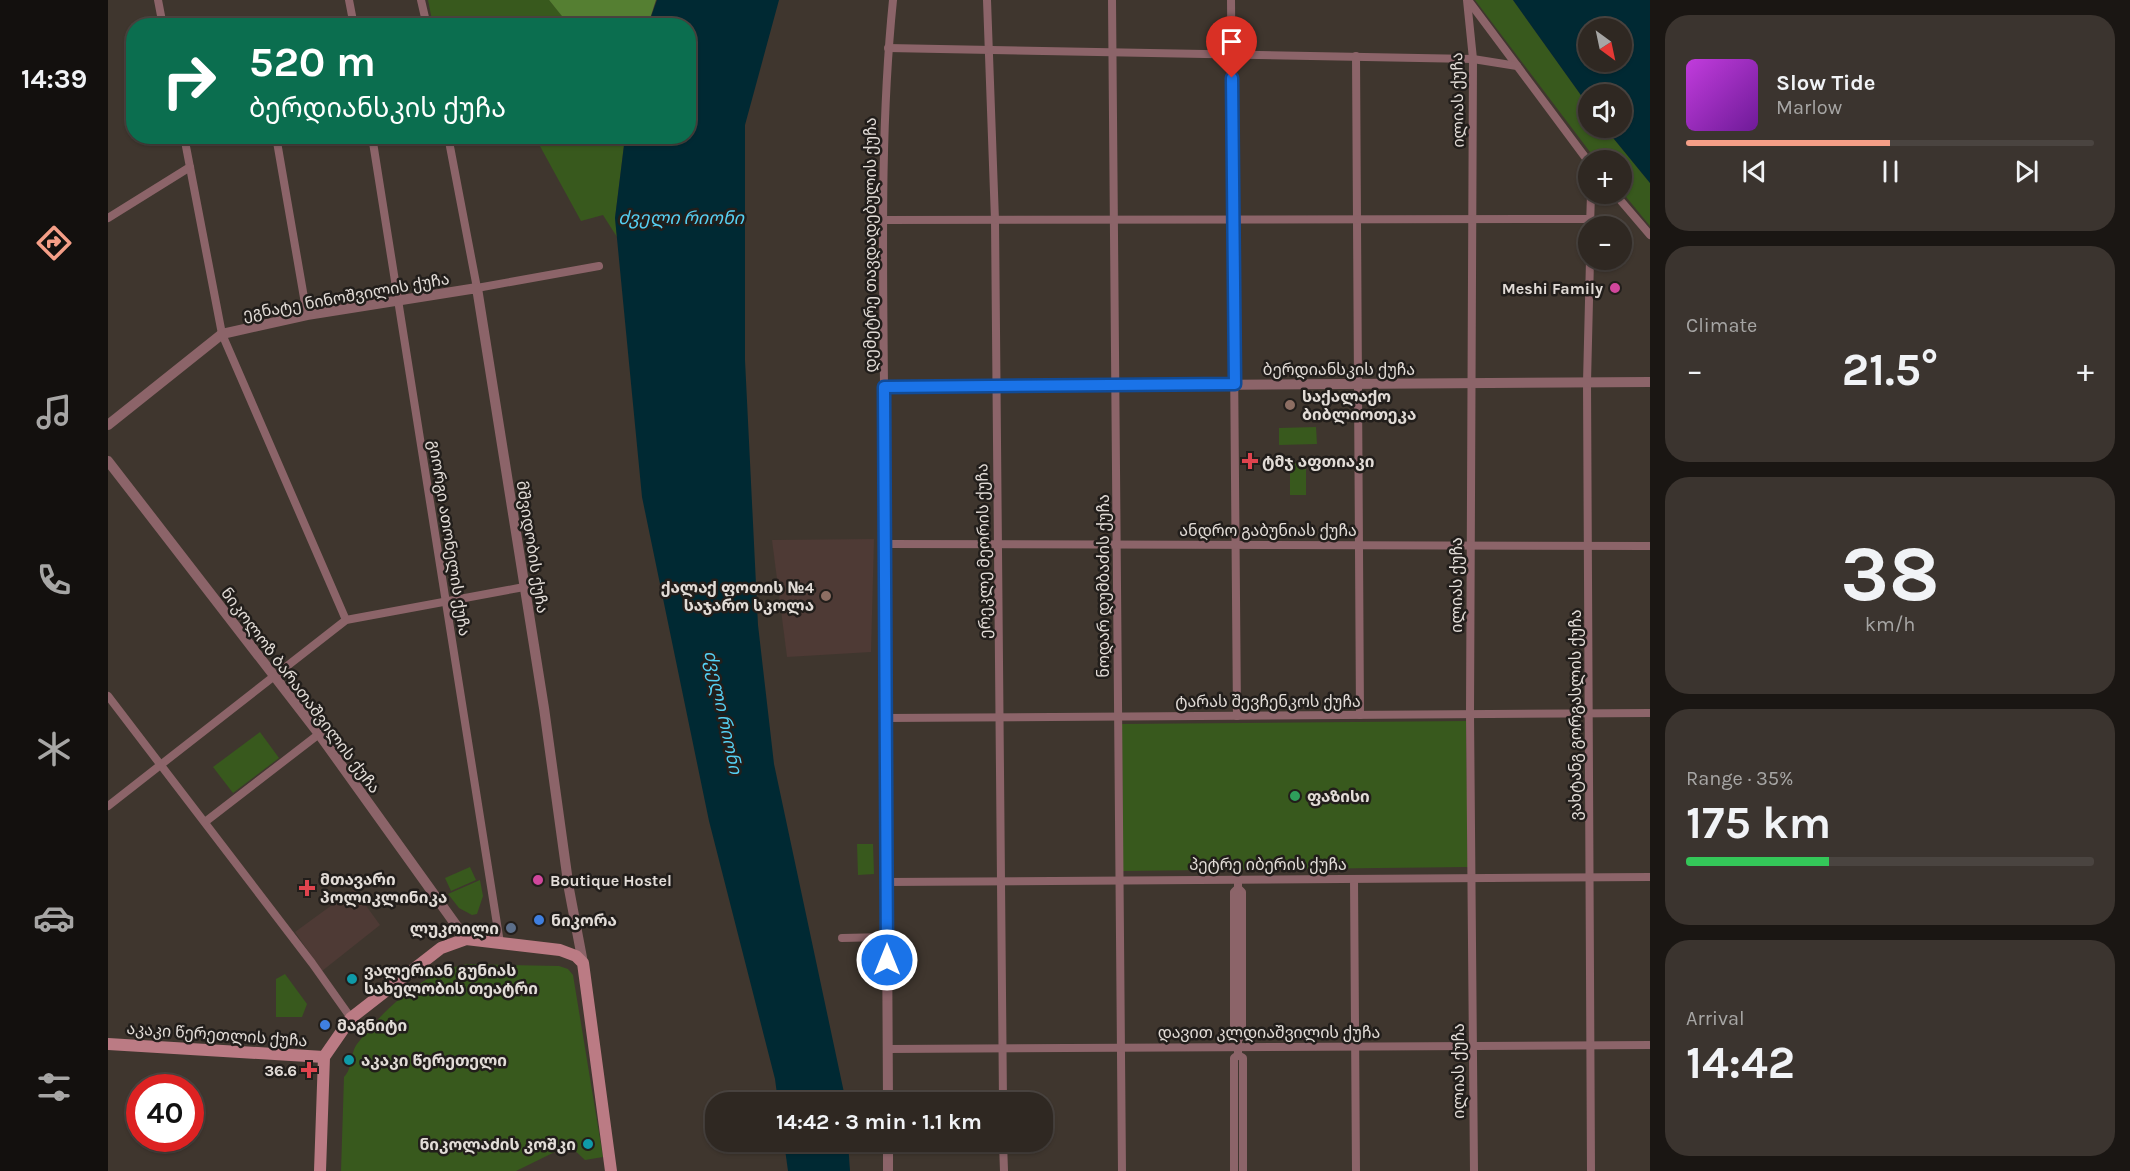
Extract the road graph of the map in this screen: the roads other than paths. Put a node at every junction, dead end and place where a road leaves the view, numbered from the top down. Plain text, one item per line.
1 (158, 0) edge
2 (349, 0) edge
3 (421, 0) edge
4 (893, 0) edge
5 (987, 0) edge
6 (1112, 0) edge
7 (1231, 0) edge
8 (1467, 0) edge
9 (161, 18) edge
10 (352, 18) edge
11 (425, 18) edge
12 (888, 48) junction
13 (988, 50) junction
14 (1112, 52) junction
15 (1232, 54) junction
16 (1356, 57) junction
17 (1473, 59) junction
18 (1517, 66) junction
19 (186, 144) edge
20 (277, 144) edge
21 (373, 144) edge
22 (450, 144) edge
23 (1579, 150) edge
24 (190, 167) junction
25 (1624, 204) edge
26 (108, 218) edge
27 (1114, 219) junction
28 (1234, 219) junction
29 (1472, 219) junction
30 (883, 220) junction
31 (994, 220) junction
32 (1356, 220) junction
33 (1578, 223) edge
34 (1650, 235) edge
35 (599, 266) dead end
36 (1590, 270) edge
37 (477, 288) junction
38 (399, 301) junction
39 (307, 315) junction
40 (222, 334) junction
41 (1587, 382) junction
42 (1650, 382) edge
43 (1358, 383) junction
44 (1472, 383) junction
45 (1235, 384) junction
46 (996, 386) junction
47 (1116, 386) junction
48 (884, 387) junction
49 (108, 425) edge
50 (108, 461) edge
51 (885, 544) junction
52 (997, 544) junction
53 (1118, 545) junction
54 (1236, 545) junction
55 (1359, 545) junction
56 (1471, 545) junction
57 (1589, 546) junction
58 (1650, 546) edge
59 (524, 587) junction
60 (444, 602) junction
61 (346, 620) junction
62 (274, 678) junction
63 (108, 696) edge
64 (1590, 713) junction
65 (1650, 713) edge
66 (1470, 714) junction
67 (1360, 715) junction
68 (1238, 716) junction
69 (1000, 717) junction
70 (1119, 717) junction
71 (886, 718) junction
72 (319, 734) junction
73 (161, 766) junction
74 (108, 806) edge
75 (205, 822) junction
76 (1650, 877) edge
77 (1472, 878) junction
78 (1590, 878) junction
79 (1354, 879) junction
80 (1120, 880) junction
81 (1001, 881) junction
82 (886, 882) junction
83 (1238, 884) junction
84 (887, 937) junction
85 (842, 938) dead end
86 (466, 939) junction
87 (500, 943) junction
88 (581, 945) junction
89 (560, 950) junction
90 (583, 963) junction
91 (351, 1018) junction
92 (108, 1044) edge
93 (1591, 1044) junction
94 (1473, 1045) junction
95 (1650, 1045) edge
96 (1355, 1046) junction
97 (1238, 1047) junction
98 (1121, 1048) junction
99 (888, 1049) junction
100 (1002, 1049) junction
101 (324, 1057) junction
102 (888, 1092) edge
103 (1003, 1092) edge
104 (888, 1152) edge
105 (1003, 1152) edge
106 (321, 1171) edge
107 (611, 1171) edge
108 (888, 1171) edge
109 (1004, 1171) edge
110 (1122, 1171) edge
111 (1234, 1171) edge
112 (1243, 1171) edge
113 (1356, 1171) edge
114 (1474, 1171) edge
115 (1592, 1171) edge

1 - 9 street
2 - 10 street
3 - 11 street
4 - 12 street, დემეტრე თავდადებულის ქუჩა
5 - 13 street, ერეკლე მეორის ქუჩა
6 - 14 street, ნოდარ დუმბაძის ქუჩა
7 - 15 street
8 - 17 street, ილიას ქუჩა
8 - 18 street
12 - 13 street
12 - 30 street, დემეტრე თავდადებულის ქუჩა
13 - 14 street
13 - 31 street, ერეკლე მეორის ქუჩა
14 - 15 street
14 - 27 street, ნოდარ დუმბაძის ქუჩა
15 - 16 street
15 - 28 street
16 - 17 street
16 - 32 street
17 - 18 street
17 - 29 street, ილიას ქუჩა
18 - 23 street
19 - 24 street
20 - 39 street
21 - 38 street, გიორგი ათონელის ქუჩა
22 - 37 street, მშვიდობის ქუჩა
24 - 26 street
24 - 40 street
25 - 34 street
27 - 28 street
27 - 31 street
27 - 47 street, ნოდარ დუმბაძის ქუჩა
28 - 32 street
28 - 45 street
29 - 32 street
29 - 33 street
29 - 44 street, ილიას ქუჩა
30 - 31 street
30 - 48 street, დემეტრე თავდადებულის ქუჩა
31 - 46 street, ერეკლე მეორის ქუჩა
32 - 43 street
35 - 37 street
36 - 41 street, ვახტანგ გორგასლის ქუჩა
37 - 38 street, ეგნატე ნინოშვილის ქუჩა
37 - 59 street, მშვიდობის ქუჩა
38 - 39 street, ეგნატე ნინოშვილის ქუჩა
38 - 60 street, გიორგი ათონელის ქუჩა
39 - 40 street, ეგნატე ნინოშვილის ქუჩა
40 - 49 street, ეგნატე ნინოშვილის ქუჩა
40 - 61 street
41 - 42 street, ბერდიანსკის ქუჩა
41 - 44 street, ბერდიანსკის ქუჩა
41 - 57 street, ვახტანგ გორგასლის ქუჩა
43 - 44 street, ბერდიანსკის ქუჩა
43 - 45 street, ბერდიანსკის ქუჩა
43 - 55 street
44 - 56 street, ილიას ქუჩა
45 - 47 street, ბერდიანსკის ქუჩა
45 - 54 street
46 - 47 street, ბერდიანსკის ქუჩა
46 - 48 street, ბერდიანსკის ქუჩა
46 - 52 street, ერეკლე მეორის ქუჩა
47 - 53 street, ნოდარ დუმბაძის ქუჩა
48 - 51 street, დემეტრე თავდადებულის ქუჩა
50 - 62 street, ნიკოლოზ ბარათაშვილის ქუჩა
51 - 52 street, ანდრო გაბუნიას ქუჩა
51 - 71 street, დემეტრე თავდადებულის ქუჩა
52 - 53 street, ანდრო გაბუნიას ქუჩა
52 - 69 street, ერეკლე მეორის ქუჩა
53 - 54 street, ანდრო გაბუნიას ქუჩა
53 - 70 street, ნოდარ დუმბაძის ქუჩა
54 - 55 street, ანდრო გაბუნიას ქუჩა
54 - 68 street
55 - 56 street, ანდრო გაბუნიას ქუჩა
55 - 67 street
56 - 57 street, ანდრო გაბუნიას ქუჩა
56 - 66 street, ილიას ქუჩა
57 - 58 street, ანდრო გაბუნიას ქუჩა
57 - 64 street, ვახტანგ გორგასლის ქუჩა
59 - 60 street
59 - 88 street, მშვიდობის ქუჩა
60 - 61 street
60 - 87 street, გიორგი ათონელის ქუჩა
61 - 62 street
62 - 72 street, ნიკოლოზ ბარათაშვილის ქუჩა
62 - 73 street
63 - 73 street
64 - 65 street, ტარას შევჩენკოს ქუჩა
64 - 66 street, ტარას შევჩენკოს ქუჩა
64 - 78 street, ვახტანგ გორგასლის ქუჩა
66 - 67 street, ტარას შევჩენკოს ქუჩა
66 - 77 street, ილიას ქუჩა
67 - 68 street, ტარას შევჩენკოს ქუჩა
68 - 70 street, ტარას შევჩენკოს ქუჩა
69 - 70 street, ტარას შევჩენკოს ქუჩა
69 - 71 street, ტარას შევჩენკოს ქუჩა
69 - 81 street, ერეკლე მეორის ქუჩა
70 - 80 street, ნოდარ დუმბაძის ქუჩა
71 - 82 street, დემეტრე თავდადებულის ქუჩა
72 - 75 street
72 - 86 street, ნიკოლოზ ბარათაშვილის ქუჩა
73 - 74 street
73 - 75 street
75 - 91 street
76 - 78 street, პეტრე იბერის ქუჩა
77 - 78 street, პეტრე იბერის ქუჩა
77 - 79 street, პეტრე იბერის ქუჩა
77 - 94 street, ილიას ქუჩა
78 - 93 street, ვახტანგ გორგასლის ქუჩა
79 - 83 street, პეტრე იბერის ქუჩა
79 - 96 street
80 - 81 street, პეტრე იბერის ქუჩა
80 - 83 street, პეტრე იბერის ქუჩა
80 - 98 street, ნოდარ დუმბაძის ქუჩა
81 - 82 street, პეტრე იბერის ქუჩა
81 - 100 street, ერეკლე მეორის ქუჩა
82 - 84 street, დემეტრე თავდადებულის ქუჩა
83 - 97 street
84 - 85 street
84 - 99 street, დემეტრე თავდადებულის ქუჩა
86 - 87 main road
86 - 91 main road
87 - 89 main road
88 - 89 street
88 - 90 street, მშვიდობის ქუჩა
89 - 90 main road
90 - 107 main road
91 - 101 main road
92 - 101 main road, აკაკი წერეთლის ქუჩა
93 - 94 street, დავით კლდიაშვილის ქუჩა
93 - 95 street, დავით კლდიაშვილის ქუჩა
93 - 115 street, ვახტანგ გორგასლის ქუჩა
94 - 96 street, დავით კლდიაშვილის ქუჩა
94 - 114 street, ილიას ქუჩა
96 - 97 street, დავით კლდიაშვილის ქუჩა
96 - 113 street
97 - 98 street, დავით კლდიაშვილის ქუჩა
97 - 111 street
97 - 112 street
98 - 100 street, დავით კლდიაშვილის ქუჩა
98 - 110 street, ნოდარ დუმბაძის ქუჩა
99 - 100 street, დავით კლდიაშვილის ქუჩა
99 - 102 street, დემეტრე თავდადებულის ქუჩა
100 - 103 street, ერეკლე მეორის ქუჩა
101 - 106 main road
104 - 108 street
105 - 109 street

